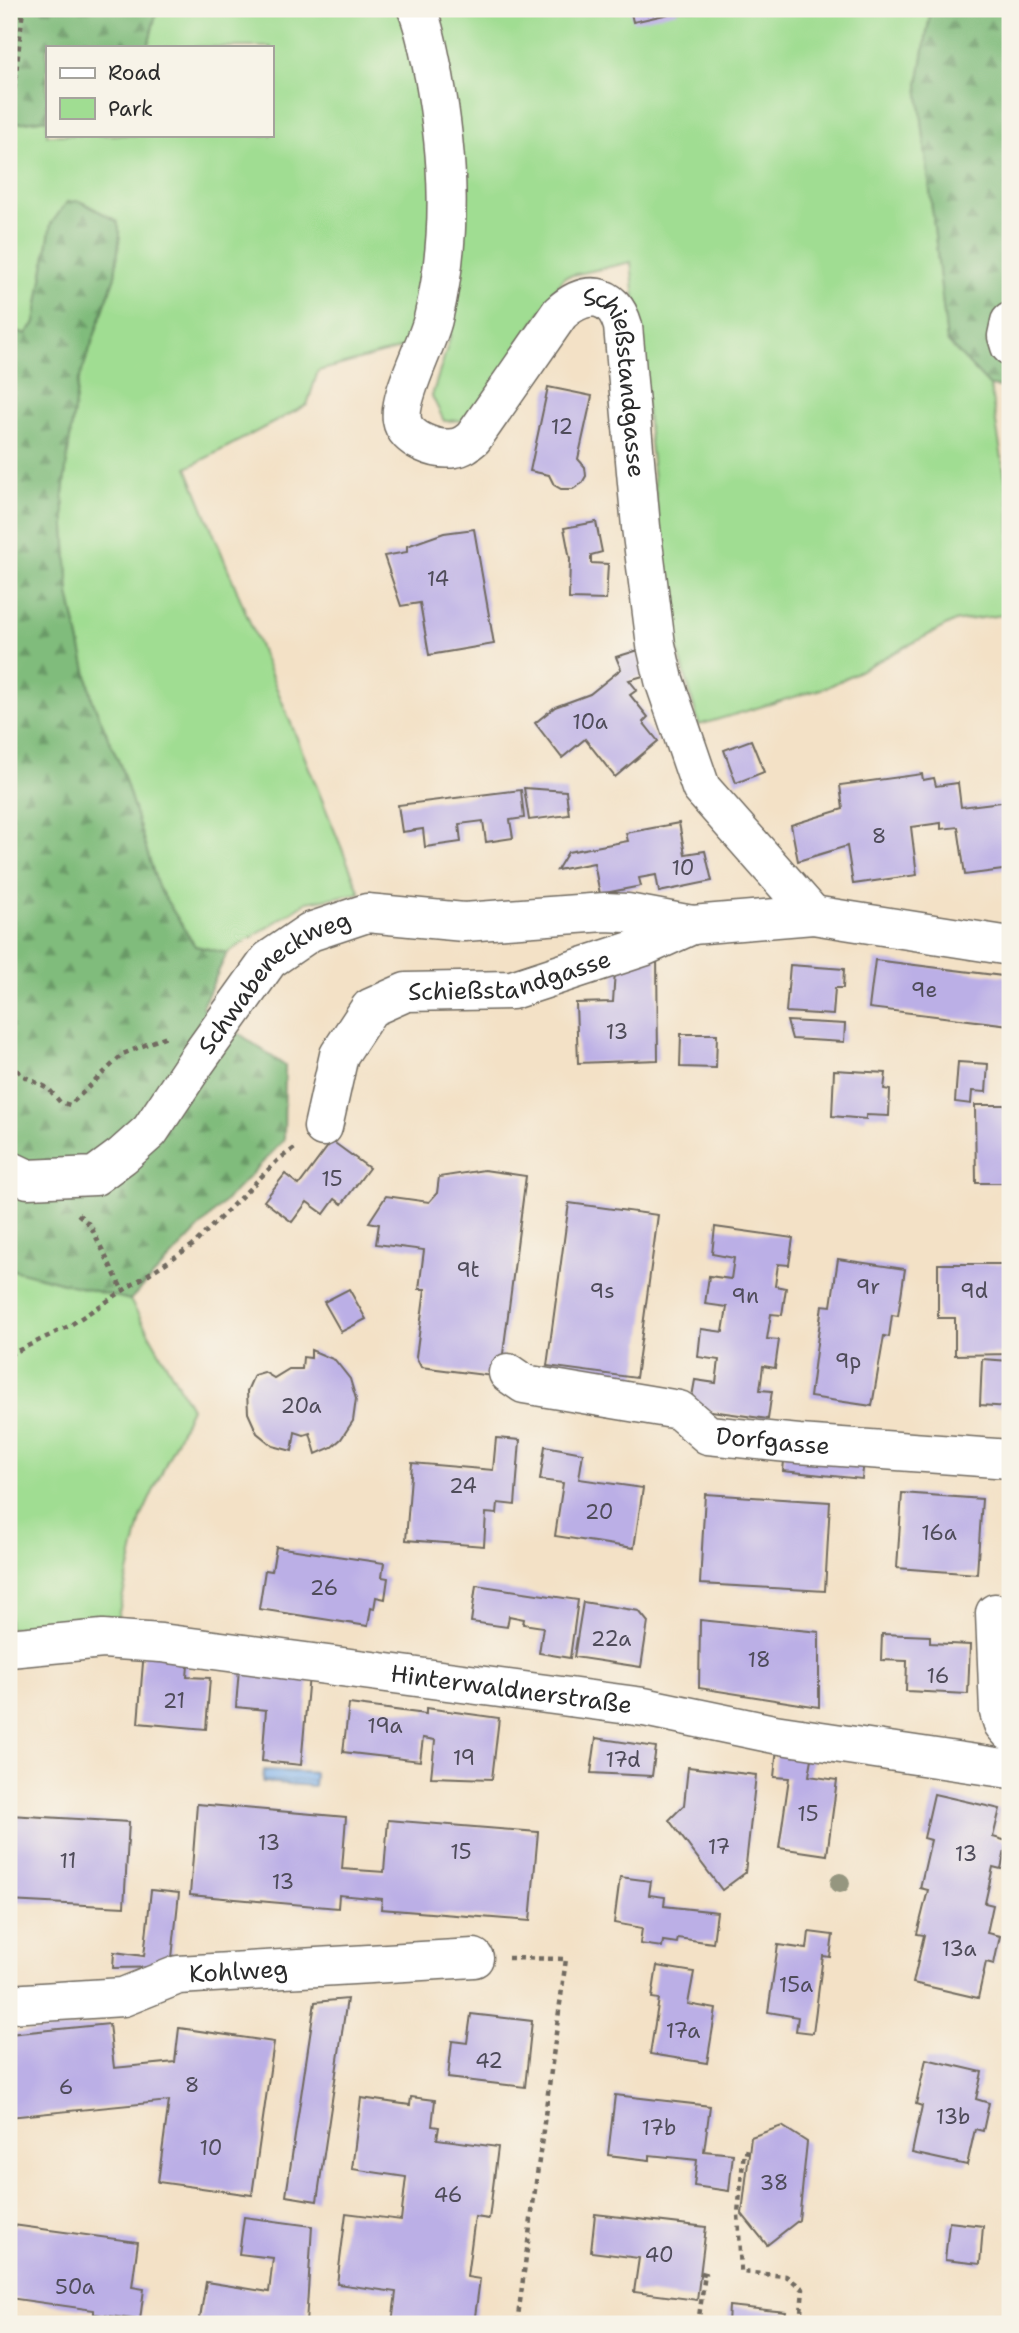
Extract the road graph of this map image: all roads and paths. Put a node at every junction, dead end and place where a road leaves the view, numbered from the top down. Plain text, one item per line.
1 (23, 9) edge
2 (417, 9) edge
3 (9, 139) edge
4 (1010, 322) edge
5 (1010, 346) edge
6 (813, 915) junction
7 (692, 925) junction
8 (1010, 947) edge
9 (195, 1062) junction
10 (9, 1063) edge
11 (323, 1127) joint
12 (9, 1170) edge
13 (85, 1206) dead end
14 (123, 1291) junction
15 (9, 1355) edge
16 (508, 1373) dead end
17 (1010, 1459) edge
18 (995, 1613) dead end
19 (9, 1648) edge
20 (1010, 1732) edge
21 (1010, 1769) edge
22 (474, 1958) joint
23 (9, 2004) edge
24 (749, 2152) dead end
25 (701, 2273) dead end
26 (517, 2324) edge
27 (698, 2324) edge
28 (800, 2324) edge

1 - 3 path
2 - 6 street, Schießstandgasse
4 - 5 street
6 - 7 street, Schwabeneckweg
6 - 8 street
7 - 9 street, Schwabeneckweg
7 - 11 street, Schießstandgasse
9 - 10 path
9 - 12 street, Schwabeneckweg
11 - 14 path
13 - 14 path
14 - 15 path
16 - 17 street, Dorfgasse
18 - 20 street
19 - 21 street, Hinterwaldnerstraße
22 - 23 street, Kohlweg
22 - 26 path
24 - 28 path
25 - 27 path

